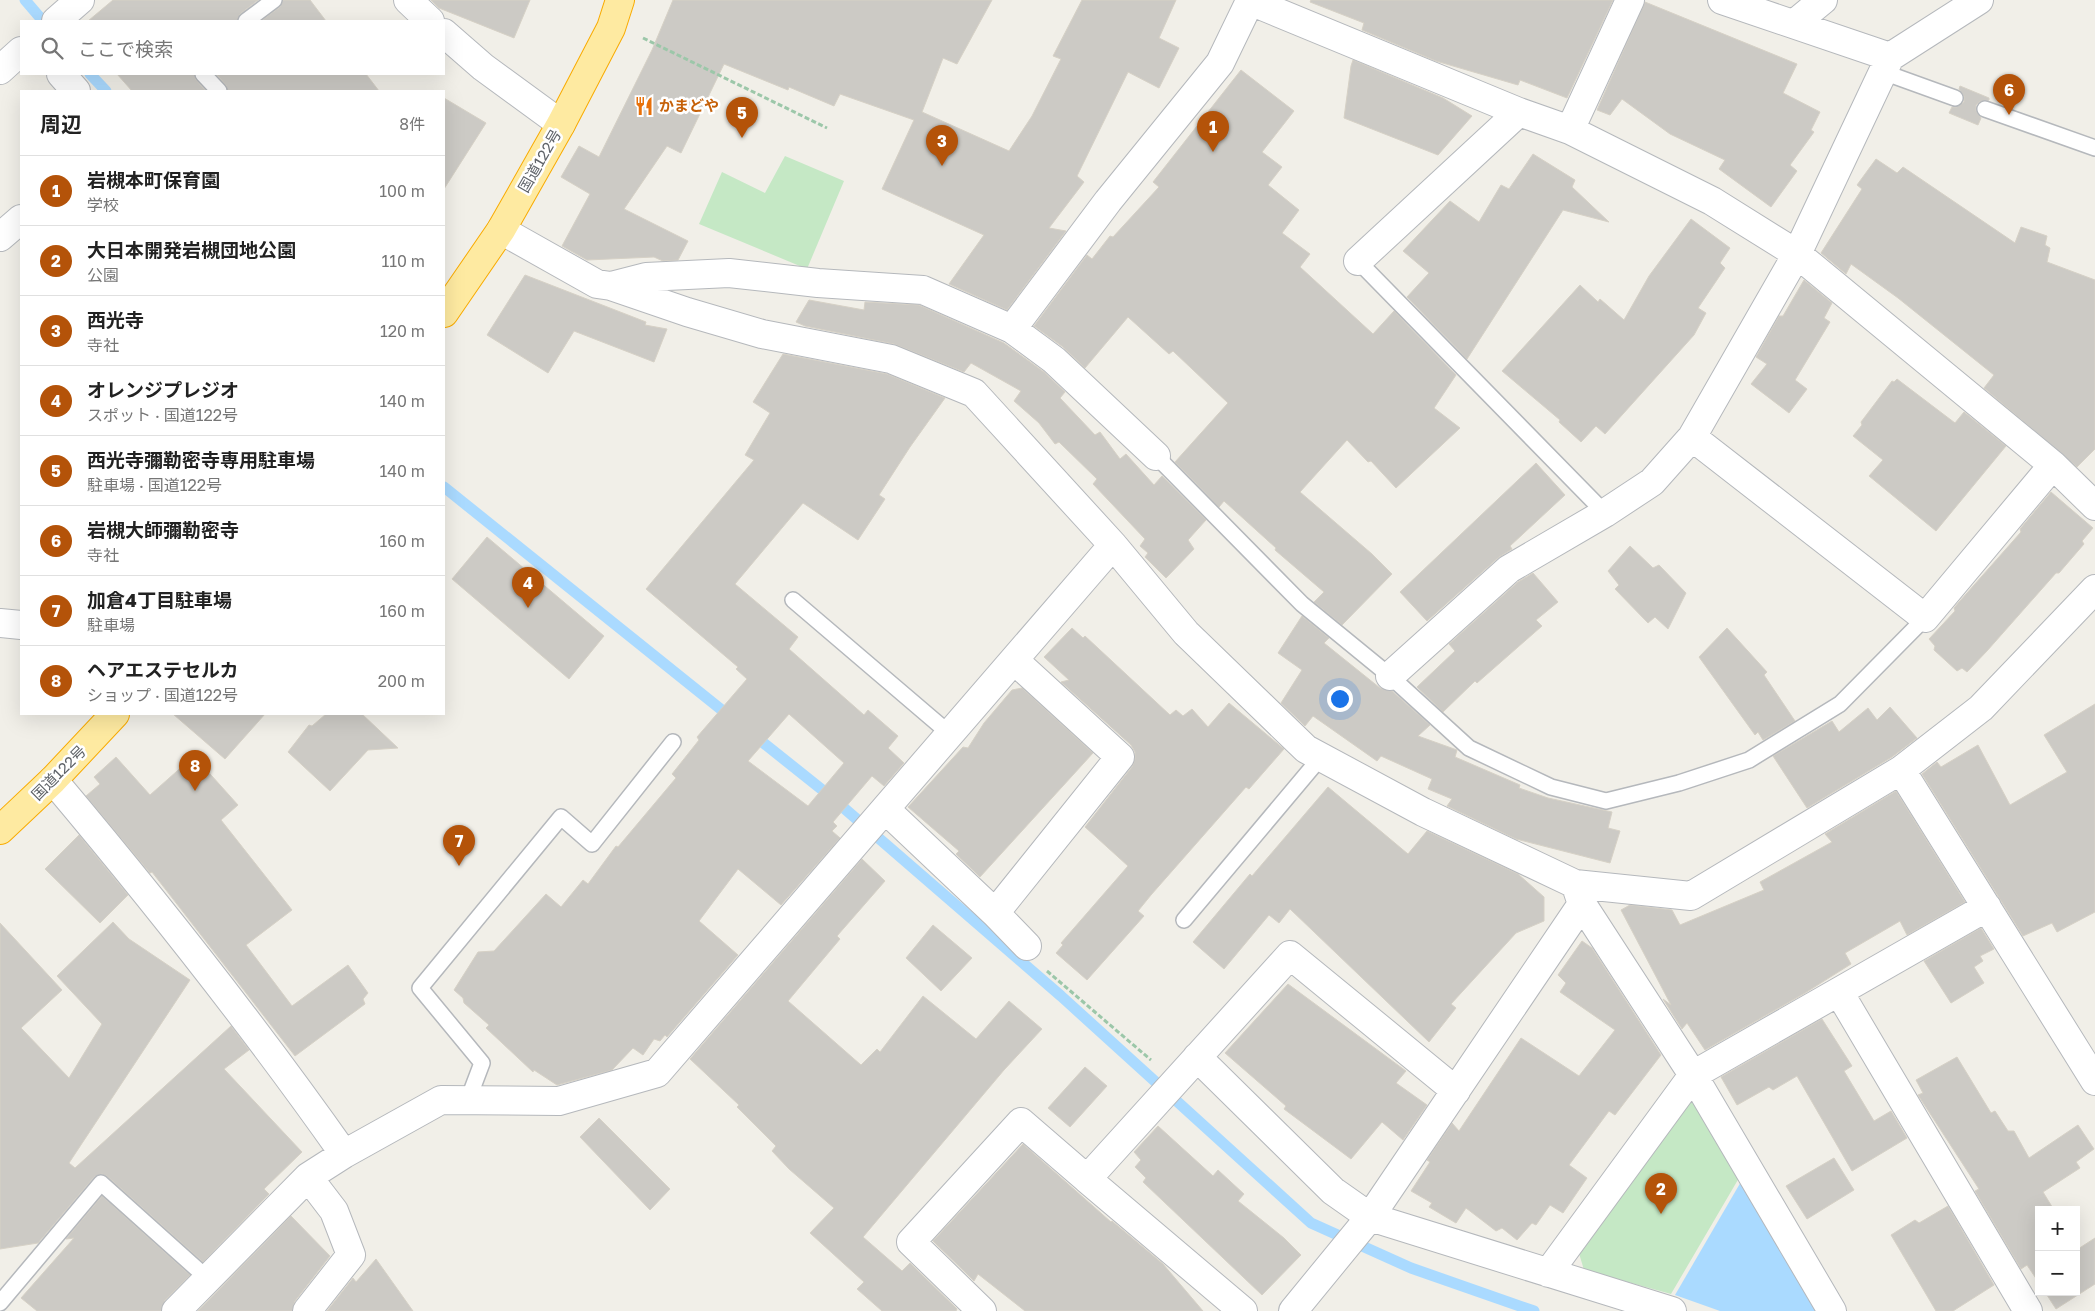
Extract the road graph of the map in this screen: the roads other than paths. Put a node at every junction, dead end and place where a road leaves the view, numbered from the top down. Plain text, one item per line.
1 (80, 0) edge
2 (274, 0) edge
3 (408, 0) edge
4 (1630, 0) edge
5 (1722, 0) edge
6 (1823, 0) edge
7 (1979, 0) edge
8 (616, 12) edge
9 (57, 20) edge
10 (247, 20) edge
11 (429, 20) edge
12 (1794, 24) junction
13 (445, 34) edge
14 (20, 52) edge
15 (1886, 65) junction
16 (0, 70) edge
17 (62, 75) edge
18 (205, 75) edge
19 (75, 90) edge
20 (218, 90) edge
21 (1955, 98) dead end
22 (1985, 109) dead end
23 (1519, 112) junction
24 (561, 124) junction
25 (1570, 130) junction
26 (2095, 148) edge
27 (20, 220) edge
28 (501, 230) junction
29 (0, 237) edge
30 (1797, 254) junction
31 (1358, 261) joint
32 (611, 286) junction
33 (445, 312) edge
34 (1012, 329) junction
35 (1692, 437) junction
36 (1156, 456) joint
37 (2053, 465) junction
38 (2095, 506) edge
39 (1605, 513) junction
40 (1113, 545) junction
41 (2095, 589) edge
42 (793, 600) dead end
43 (1925, 618) junction
44 (0, 623) edge
45 (20, 625) edge
46 (1014, 660) junction
47 (1390, 676) junction
48 (115, 715) edge
49 (950, 734) junction
50 (673, 742) dead end
51 (1321, 757) junction
52 (1901, 770) junction
53 (54, 780) junction
54 (882, 813) junction
55 (0, 830) edge
56 (1578, 894) junction
57 (1987, 907) junction
58 (995, 913) junction
59 (1184, 920) dead end
60 (1028, 946) road end
61 (1839, 992) junction
62 (1197, 1058) junction
63 (1693, 1075) junction
64 (2095, 1081) edge
65 (1456, 1091) junction
66 (468, 1100) junction
67 (344, 1154) junction
68 (308, 1177) junction
69 (1087, 1179) junction
70 (1364, 1224) junction
71 (1548, 1273) junction
72 (207, 1278) junction
73 (0, 1303) edge
74 (176, 1311) edge
75 (307, 1311) edge
76 (982, 1311) edge
77 (1243, 1311) edge
78 (1293, 1311) edge
79 (1672, 1311) edge
80 (1832, 1311) edge
81 (2028, 1311) edge

1 - 9 street
2 - 10 lane
3 - 11 street
4 - 25 street
5 - 12 street
6 - 12 street
7 - 15 street
8 - 24 highway, 国道122号
12 - 15 street
13 - 24 street
14 - 16 street
15 - 21 lane
15 - 30 street
17 - 19 street
18 - 20 lane
22 - 26 lane
23 - 25 street
23 - 31 street
23 - 34 street
24 - 28 highway, 国道122号
25 - 30 street
27 - 29 street
28 - 32 street
28 - 33 highway, 国道122号
30 - 35 street
30 - 37 street
31 - 39 lane
32 - 34 street
32 - 40 street
34 - 36 street
35 - 39 street
35 - 43 street
36 - 47 lane
37 - 38 street
37 - 43 street
39 - 47 street
40 - 46 street
40 - 51 street
41 - 52 street
42 - 49 lane
43 - 47 lane
44 - 45 street
46 - 49 street
46 - 58 street
48 - 53 highway, 国道122号
49 - 54 street
50 - 66 lane
51 - 56 street
51 - 59 lane
52 - 56 street
52 - 57 street
53 - 55 highway, 国道122号
53 - 67 street
54 - 58 street
54 - 66 street
56 - 63 street
56 - 65 street
57 - 61 street
57 - 64 street
58 - 60 street
61 - 63 street
61 - 81 street
62 - 65 street
62 - 69 street
62 - 70 street
63 - 71 street
63 - 80 street
65 - 70 street
66 - 67 street
67 - 68 street
68 - 72 street
68 - 75 street
69 - 76 street
69 - 77 street
70 - 71 street
70 - 78 street
71 - 79 street
72 - 73 lane
72 - 74 street

